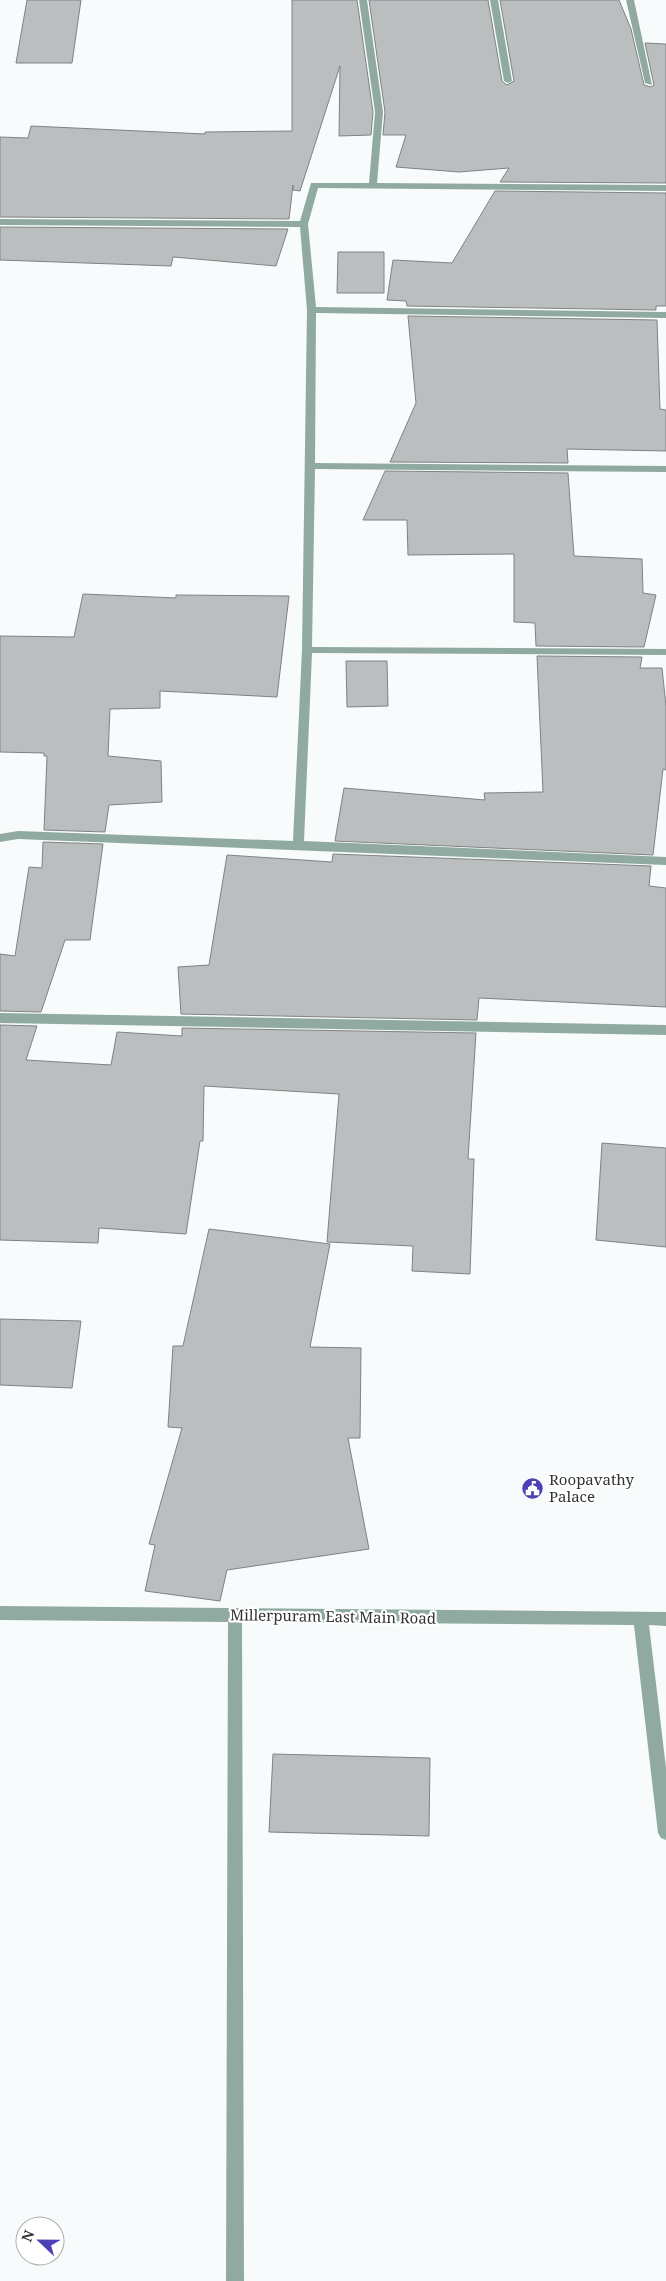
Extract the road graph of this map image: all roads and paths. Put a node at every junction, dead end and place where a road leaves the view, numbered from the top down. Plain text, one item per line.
1 (363, 0) edge
2 (494, 0) edge
3 (630, 0) edge
4 (508, 81) dead end
5 (649, 83) dead end
6 (373, 186) junction
7 (666, 188) edge
8 (0, 222) edge
9 (304, 224) junction
10 (312, 310) junction
11 (666, 315) edge
12 (310, 466) junction
13 (666, 469) edge
14 (307, 650) junction
15 (666, 652) edge
16 (0, 838) edge
17 (298, 845) junction
18 (666, 861) edge
19 (0, 1018) edge
20 (666, 1030) edge
21 (0, 1613) edge
22 (235, 1615) junction
23 (641, 1619) junction
24 (666, 1619) edge
25 (666, 1833) edge
26 (235, 2281) edge

1 - 6 street
2 - 4 street
3 - 5 street
6 - 7 street
6 - 9 street
8 - 9 street
9 - 10 street
10 - 11 street
10 - 12 street
12 - 13 street
12 - 14 street
14 - 15 street
14 - 17 street
16 - 17 street
17 - 18 street
19 - 20 street
21 - 22 street, Millerpuram East Main Road
22 - 23 street, Millerpuram East Main Road
22 - 26 street
23 - 24 street, Millerpuram East Main Road
23 - 25 street

